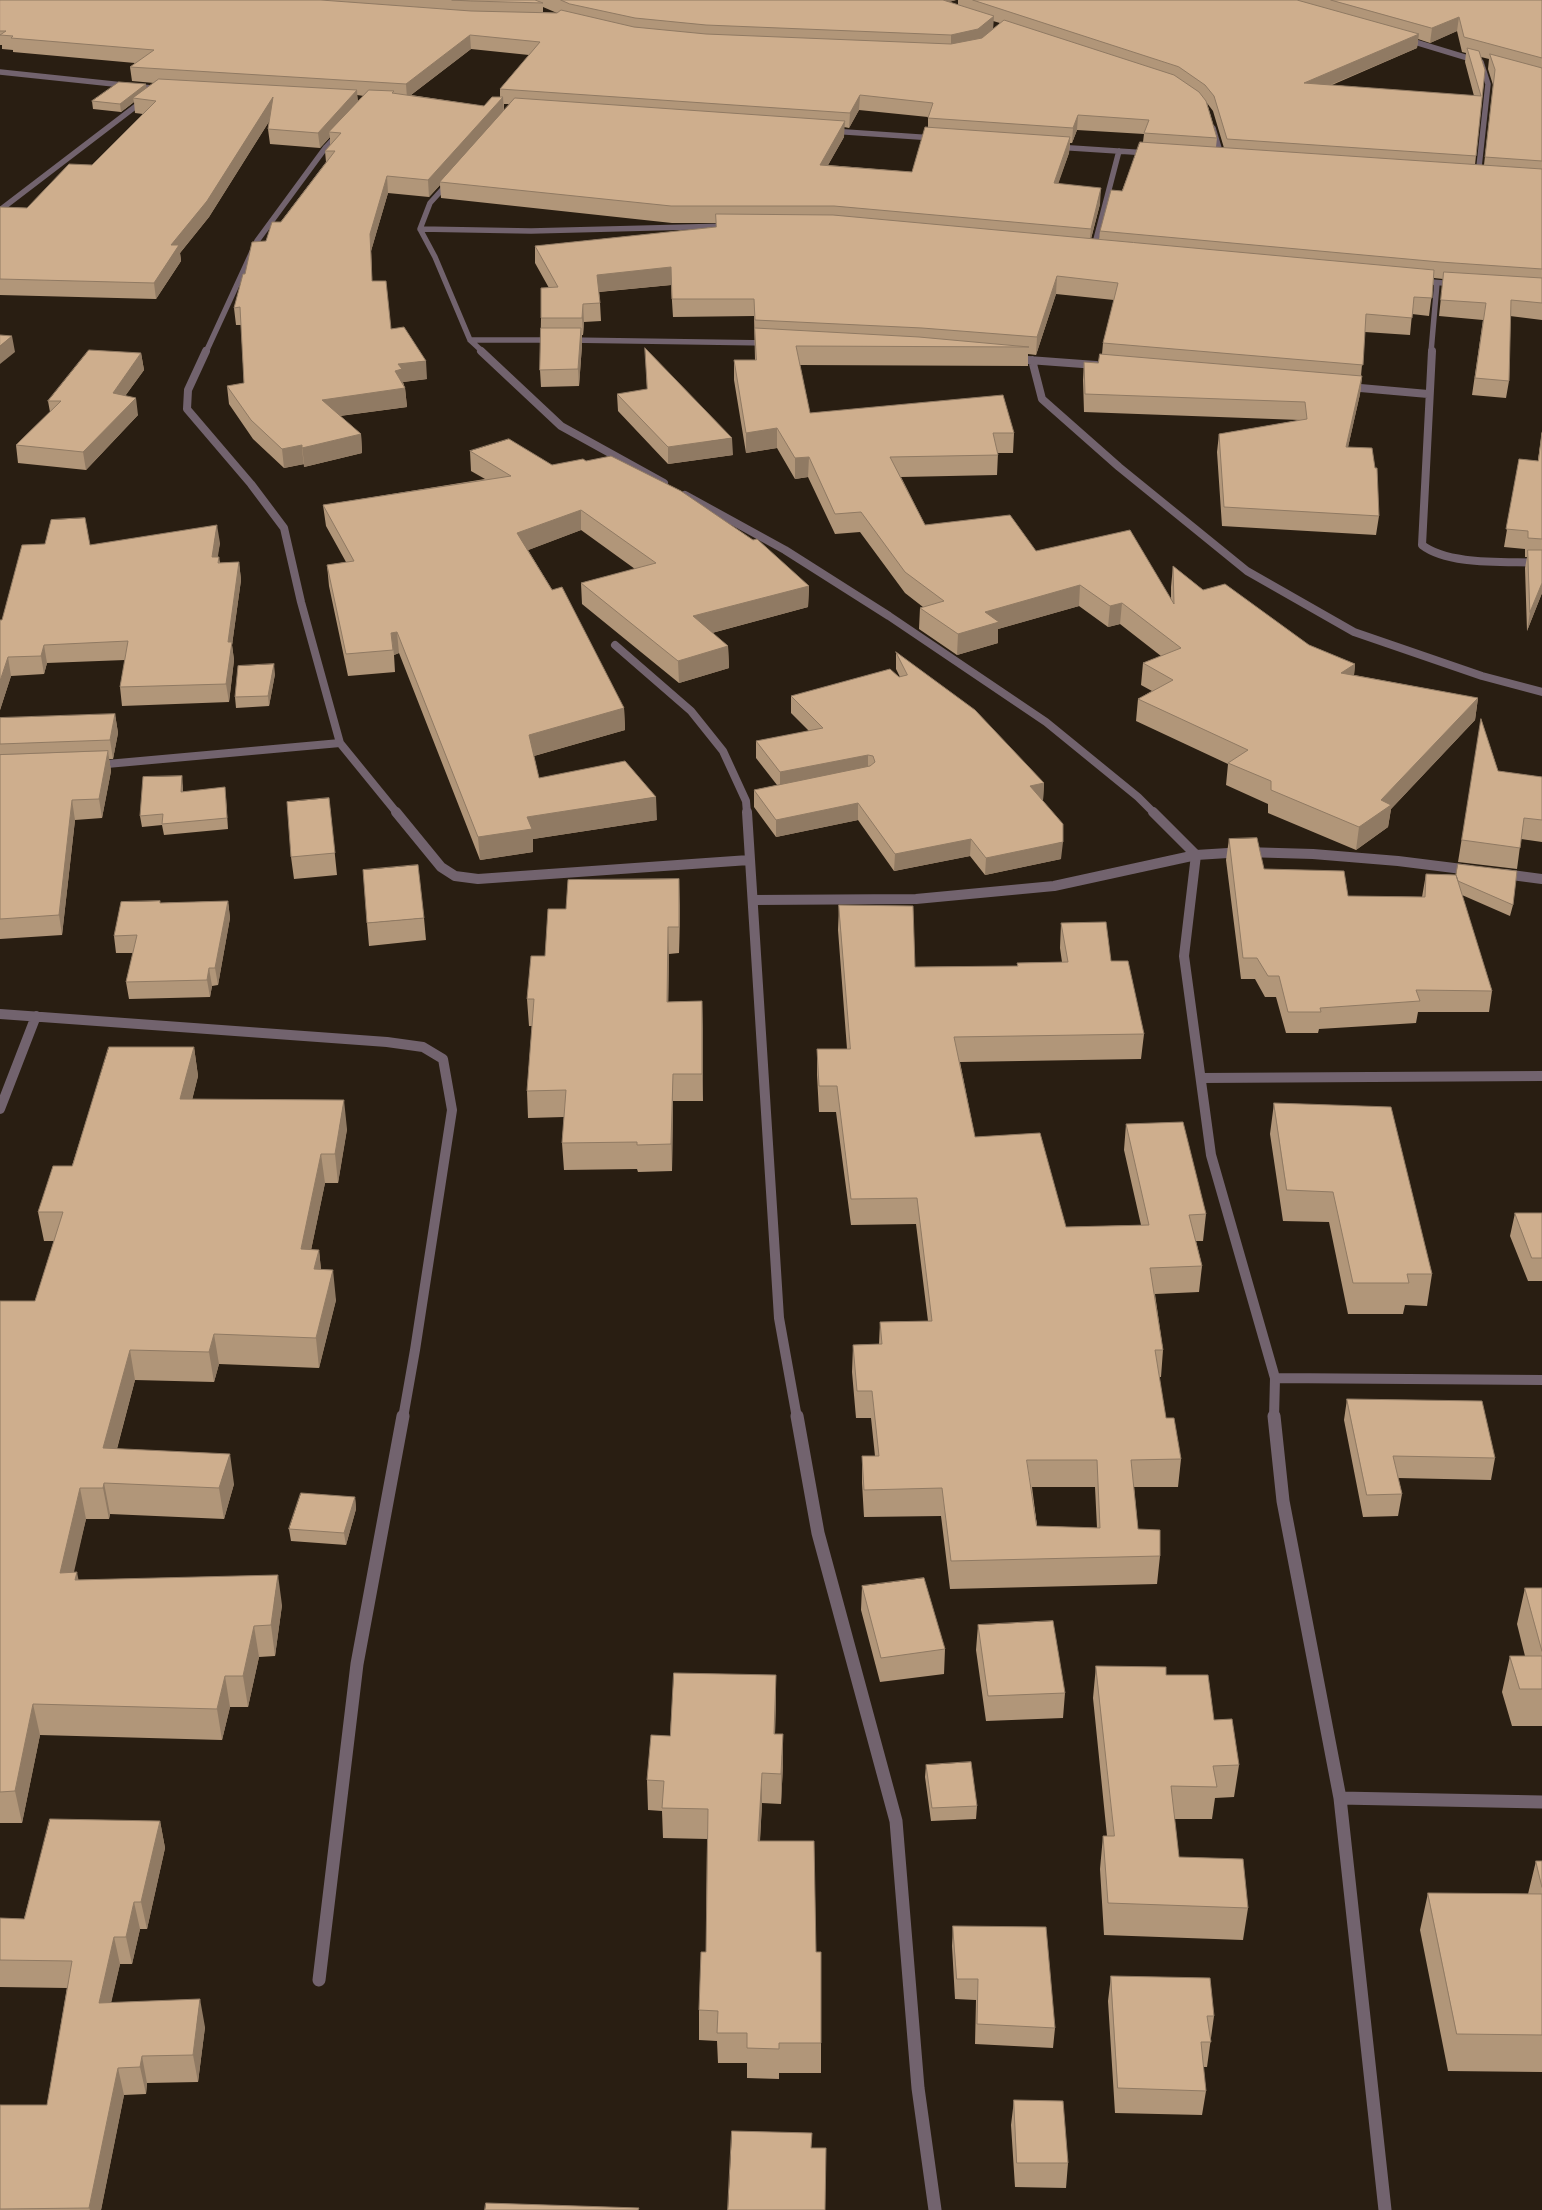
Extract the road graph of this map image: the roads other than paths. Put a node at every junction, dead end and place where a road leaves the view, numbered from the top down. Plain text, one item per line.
1 (1400, 37) edge
2 (1481, 62) junction
3 (1490, 64) edge
4 (0, 72) edge
5 (159, 88) junction
6 (169, 89) edge
7 (1212, 123) edge
8 (344, 127) edge
9 (822, 130) edge
10 (941, 139) edge
11 (1050, 146) edge
12 (1120, 151) junction
13 (1157, 154) edge
14 (1213, 158) edge
15 (1222, 158) junction
16 (1232, 159) edge
17 (456, 174) edge
18 (1468, 176) edge
19 (1478, 176) junction
20 (1487, 177) edge
21 (0, 210) edge
22 (739, 226) edge
23 (420, 229) junction
24 (1083, 250) edge
25 (1093, 251) junction
26 (1102, 252) edge
27 (1417, 281) edge
28 (1437, 283) junction
29 (1466, 285) edge
30 (470, 340) junction
31 (774, 343) edge
32 (1012, 358) edge
33 (1032, 360) junction
34 (1104, 365) edge
35 (1339, 386) edge
36 (1428, 394) junction
37 (673, 488) edge
38 (682, 493) edge
39 (1542, 563) edge
40 (615, 645) dead end
41 (1542, 692) edge
42 (340, 743) junction
43 (83, 766) edge
44 (756, 799) edge
45 (746, 801) junction
46 (1196, 856) junction
47 (748, 860) junction
48 (1542, 879) edge
49 (753, 900) junction
50 (0, 1014) edge
51 (36, 1016) junction
52 (1542, 1076) edge
53 (1201, 1078) junction
54 (0, 1109) edge
55 (1275, 1378) junction
56 (1542, 1380) edge
57 (1340, 1798) junction
58 (1542, 1802) edge
59 (319, 1980) dead end
60 (935, 2210) edge
61 (1385, 2210) edge

1 - 2 street
2 - 3 street
2 - 19 street
4 - 5 street
5 - 6 street
5 - 21 street
7 - 15 street
8 - 42 street
9 - 10 street
11 - 12 street
12 - 13 street
12 - 25 street
14 - 15 street
15 - 16 street
17 - 23 street
18 - 19 street
19 - 20 street
22 - 23 street
23 - 30 street
24 - 25 street
25 - 26 street
27 - 28 street
28 - 29 street
28 - 36 street
30 - 31 street
30 - 37 street
32 - 33 street
33 - 34 street
33 - 41 street
35 - 36 street
36 - 39 street
38 - 46 street
40 - 45 street
42 - 43 street
42 - 47 street
44 - 45 street
45 - 47 street
46 - 48 street
46 - 49 street
46 - 53 street
47 - 49 street
49 - 60 street
50 - 51 street
51 - 54 street
51 - 59 street
52 - 53 street
53 - 55 street
55 - 56 street
55 - 57 street
57 - 58 street
57 - 61 street

